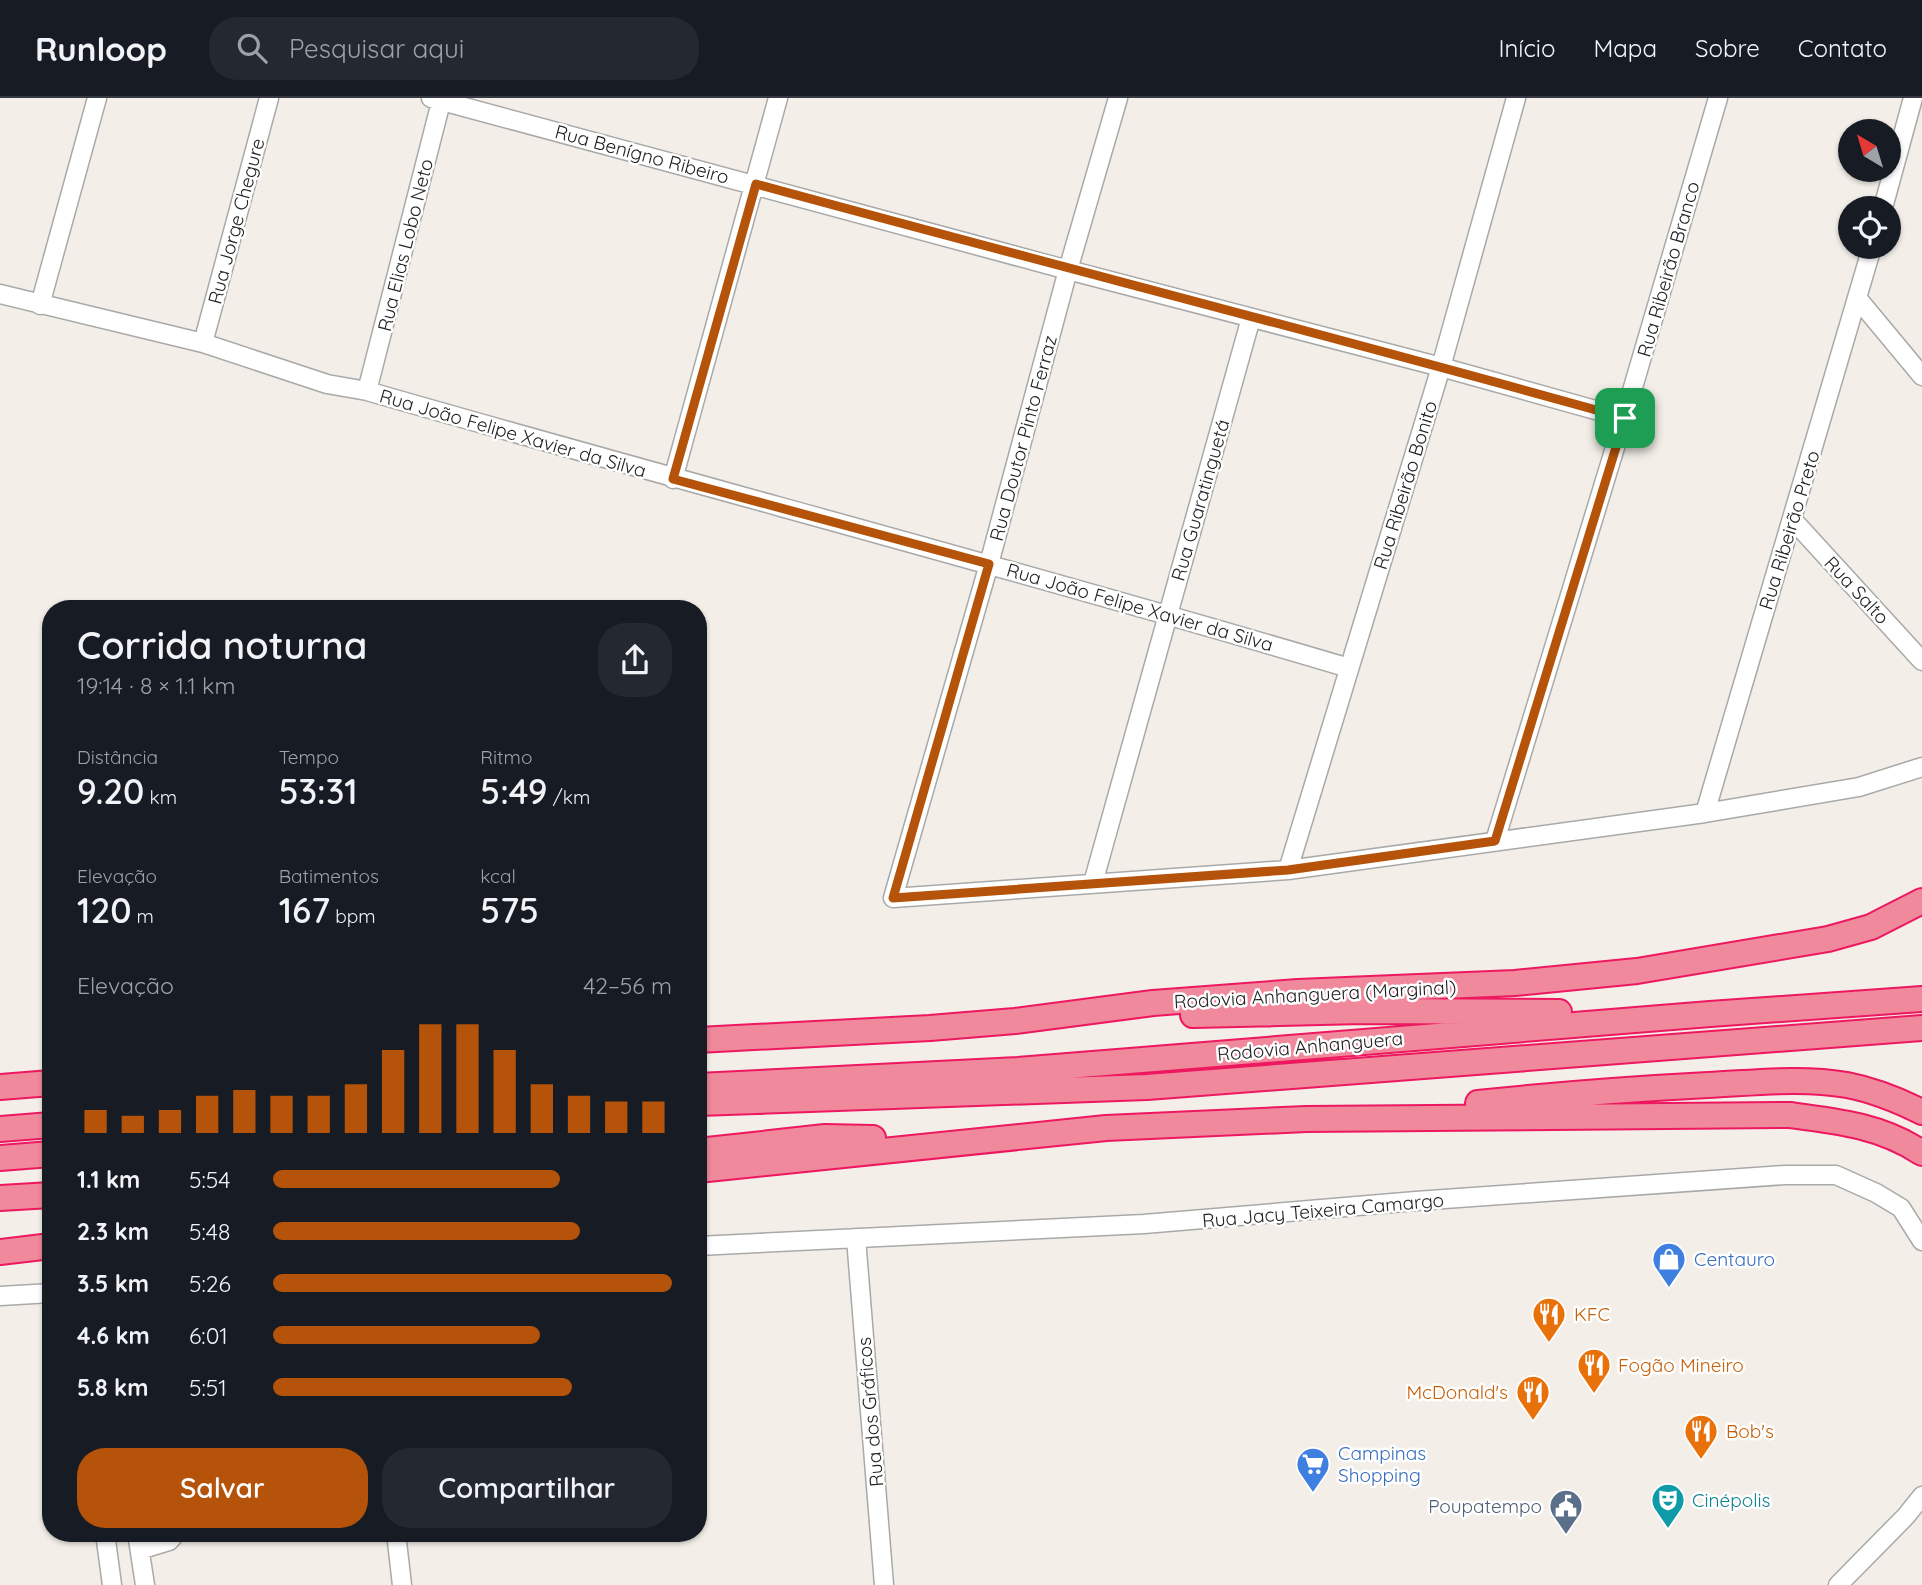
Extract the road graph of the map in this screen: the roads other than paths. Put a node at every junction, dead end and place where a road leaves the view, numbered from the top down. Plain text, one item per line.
1 (97, 98) edge
2 (269, 98) edge
3 (778, 98) edge
4 (1118, 98) edge
5 (1516, 98) edge
6 (1718, 98) edge
7 (1913, 98) edge
8 (438, 99) edge
9 (756, 184) junction
10 (1886, 196) edge
11 (1869, 259) edge
12 (1068, 270) junction
13 (0, 294) edge
14 (1858, 299) junction
15 (40, 305) junction
16 (1251, 318) junction
17 (203, 343) junction
18 (1441, 367) junction
19 (1922, 376) edge
20 (366, 391) junction
21 (1625, 418) junction
22 (673, 479) junction
23 (1793, 520) junction
24 (989, 564) junction
25 (1168, 614) junction
26 (1922, 661) edge
27 (1349, 668) junction
28 (1922, 767) edge
29 (1705, 813) junction
30 (1495, 841) junction
31 (1288, 870) junction
32 (1093, 883) junction
33 (1922, 901) edge
34 (1922, 999) edge
35 (1710, 1014) junction
36 (1015, 1021) junction
37 (1922, 1028) edge
38 (707, 1040) edge
39 (42, 1084) edge
40 (707, 1086) edge
41 (0, 1087) edge
42 (707, 1103) edge
43 (1922, 1112) edge
44 (1306, 1119) junction
45 (42, 1126) edge
46 (0, 1129) edge
47 (982, 1140) junction
48 (707, 1150) edge
49 (1922, 1153) edge
50 (42, 1155) edge
51 (0, 1158) edge
52 (707, 1169) edge
53 (42, 1196) edge
54 (0, 1198) edge
55 (856, 1238) junction
56 (1922, 1241) edge
57 (707, 1246) edge
58 (42, 1247) edge
59 (0, 1252) edge
60 (42, 1294) edge
61 (0, 1296) edge
62 (1922, 1496) edge
63 (106, 1542) edge
64 (139, 1542) edge
65 (397, 1542) edge
66 (112, 1585) edge
67 (145, 1585) edge
68 (402, 1585) edge
69 (884, 1585) edge
70 (1838, 1585) edge

1 - 15 street
2 - 17 street, Rua Jorge Chegure
3 - 9 street
4 - 12 street, Rua Doutor Pinto Ferraz
5 - 18 street, Rua Ribeirão Bonito
6 - 21 street, Rua Ribeirão Branco
7 - 10 street
8 - 9 street, Rua Benígno Ribeiro
8 - 20 street, Rua Elias Lobo Neto
9 - 12 street, Rua Benígno Ribeiro
9 - 22 street
11 - 14 street, Rua Ribeirão Preto
12 - 16 street, Rua Benígno Ribeiro
12 - 24 street, Rua Doutor Pinto Ferraz
13 - 15 street, Rua João Felipe Xavier da Silva
14 - 19 street
14 - 23 street, Rua Ribeirão Preto
15 - 17 street, Rua João Felipe Xavier da Silva
16 - 18 street, Rua Benígno Ribeiro
16 - 25 street, Rua Guaratinguetá
17 - 20 street, Rua João Felipe Xavier da Silva
18 - 21 street, Rua Benígno Ribeiro
18 - 27 street, Rua Ribeirão Bonito
20 - 22 street, Rua João Felipe Xavier da Silva
21 - 30 street, Rua Ribeirão Branco
22 - 24 street, Rua João Felipe Xavier da Silva
23 - 26 street, Rua Salto
23 - 29 street, Rua Ribeirão Preto
24 - 25 street, Rua João Felipe Xavier da Silva
24 - 32 street, Rua Doutor Pinto Ferraz
25 - 27 street, Rua João Felipe Xavier da Silva
25 - 32 street, Rua Guaratinguetá
27 - 31 street, Rua Ribeirão Bonito
28 - 29 street
29 - 30 street
30 - 31 street
31 - 32 street
33 - 36 highway, Rodovia Anhanguera (Marginal)
34 - 35 highway, Rodovia Anhanguera
35 - 36 highway
35 - 40 highway, Rodovia Anhanguera
36 - 38 highway, Rodovia Anhanguera (Marginal)
37 - 42 highway, Rodovia Anhanguera
39 - 41 highway
43 - 44 highway
44 - 47 highway
44 - 49 highway
45 - 46 highway
47 - 48 highway
47 - 52 highway
50 - 51 highway
53 - 54 highway
55 - 56 street, Rua Jacy Teixeira Camargo
55 - 57 street, Rua Jacy Teixeira Camargo
55 - 69 street, Rua dos Gráficos
58 - 59 highway
60 - 61 street
62 - 70 street
63 - 66 street
64 - 67 street
65 - 68 street

